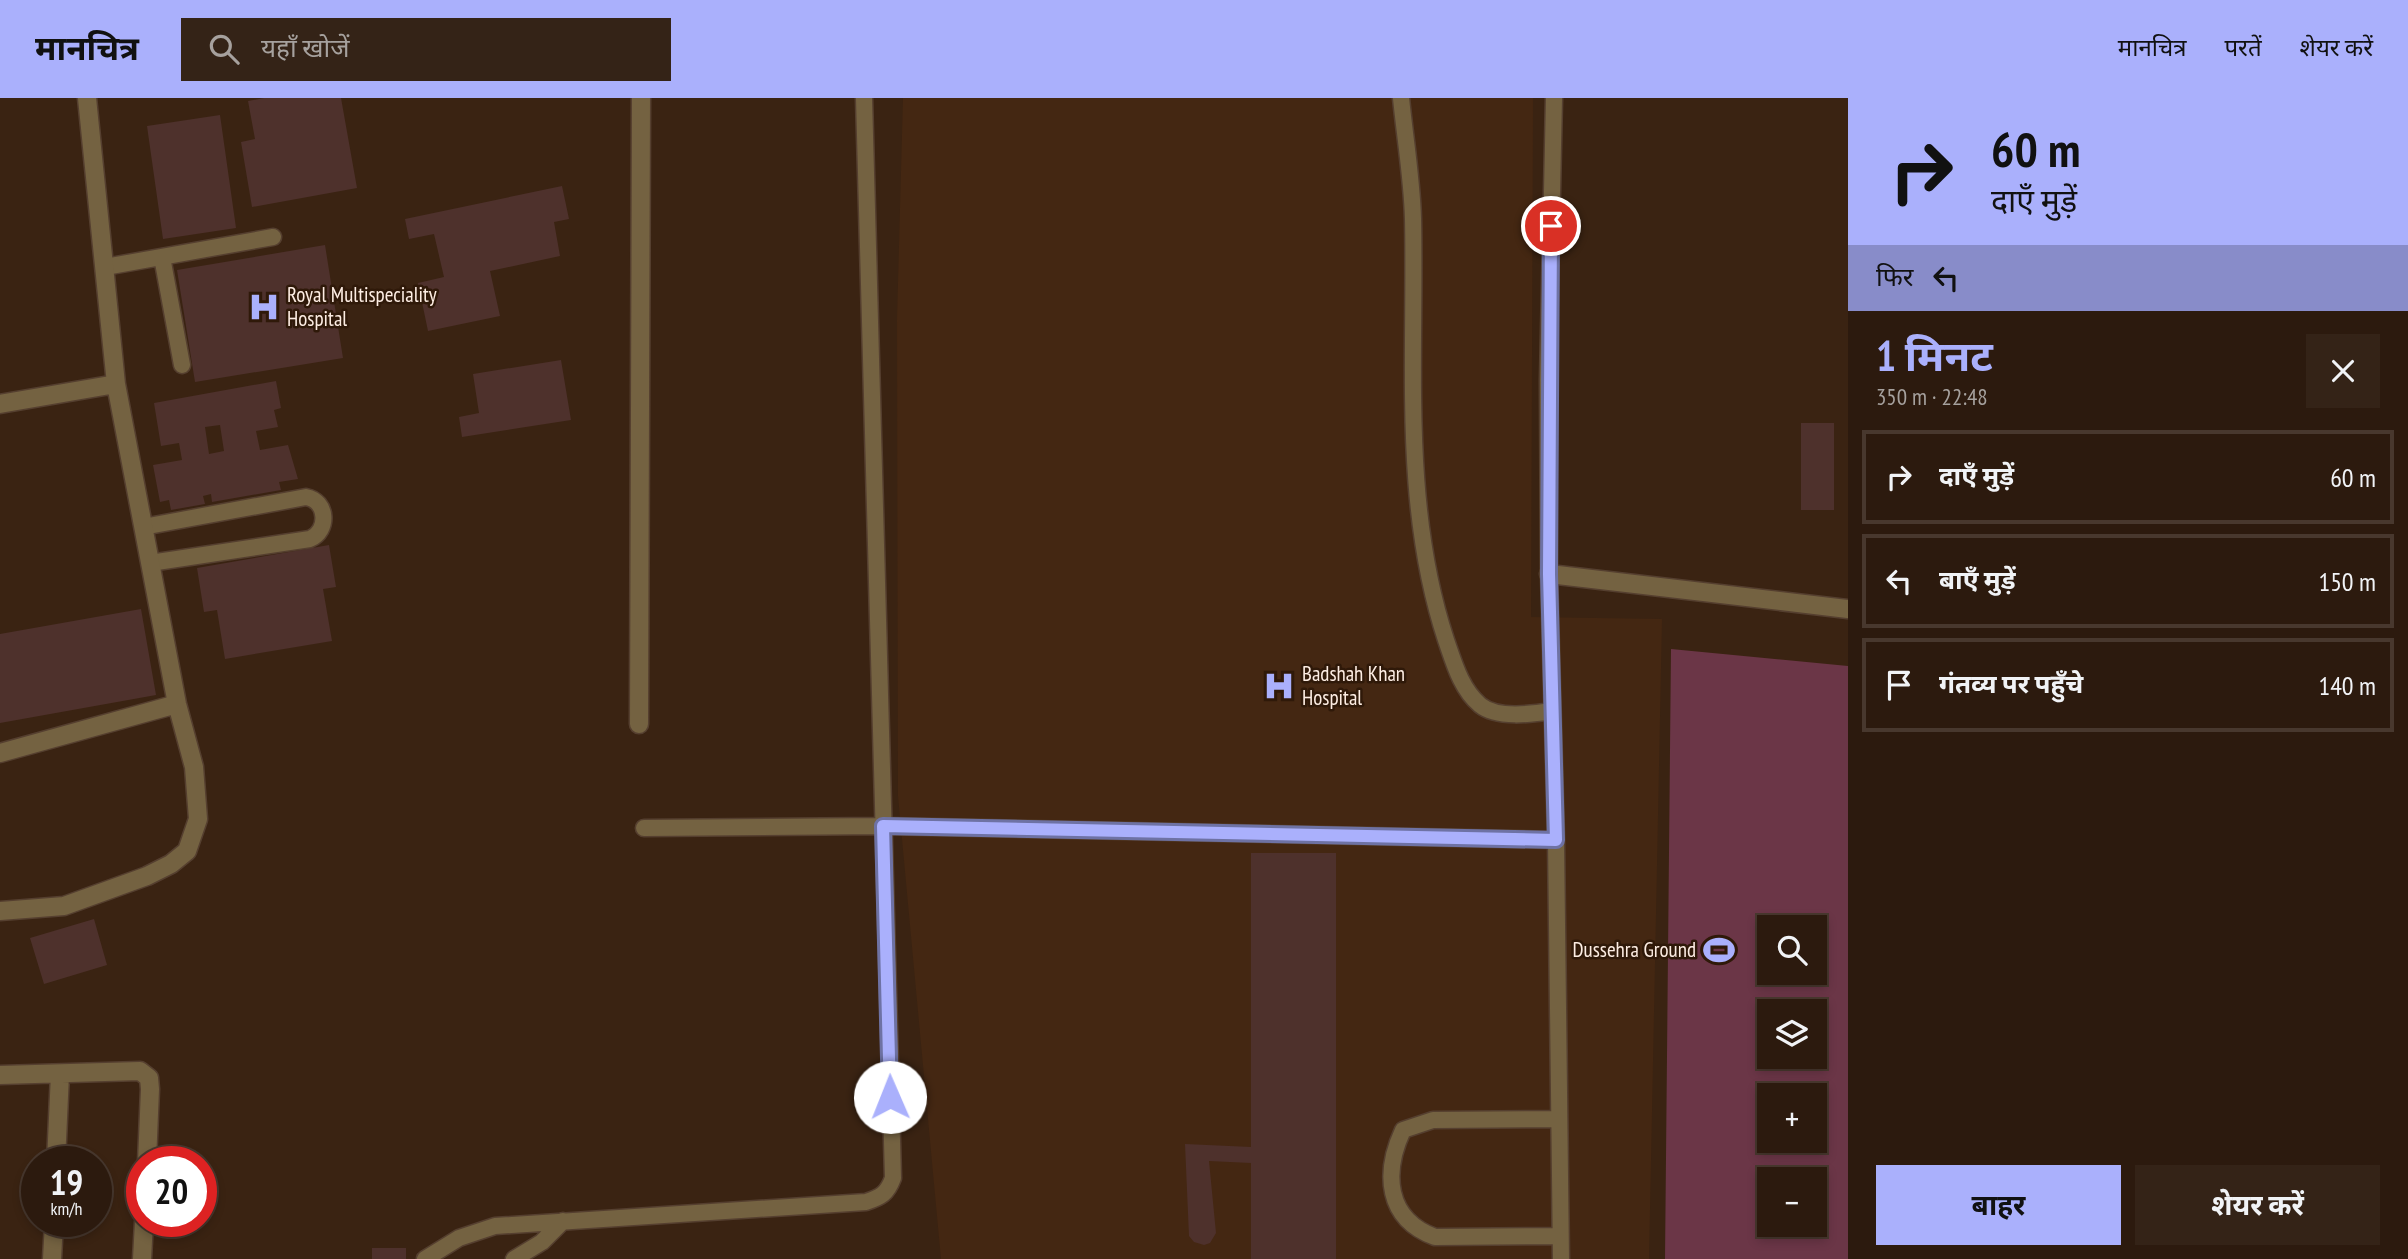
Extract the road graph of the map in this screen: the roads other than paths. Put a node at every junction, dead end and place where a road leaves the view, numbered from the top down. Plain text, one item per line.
1 (88, 98) edge
2 (641, 98) edge
3 (864, 98) edge
4 (1401, 98) edge
5 (1554, 98) edge
6 (273, 237) dead end
7 (162, 257) junction
8 (104, 267) junction
9 (182, 365) dead end
10 (116, 384) junction
11 (0, 404) edge
12 (143, 527) junction
13 (150, 563) junction
14 (1549, 574) junction
15 (1848, 609) edge
16 (177, 704) junction
17 (1552, 711) junction
18 (639, 724) dead end
19 (0, 753) edge
20 (883, 826) junction
21 (643, 828) dead end
22 (1556, 840) junction
23 (0, 911) edge
24 (0, 1074) edge
25 (60, 1074) junction
26 (1558, 1119) junction
27 (57, 1146) edge
28 (147, 1146) edge
29 (563, 1221) junction
30 (1559, 1236) junction
31 (53, 1237) edge
32 (143, 1237) edge
33 (52, 1259) edge
34 (142, 1259) edge
35 (425, 1259) edge
36 (514, 1259) edge
37 (1561, 1259) edge

1 - 8 street
2 - 18 street
3 - 20 lane
4 - 17 lane
5 - 14 lane
6 - 7 lane
7 - 8 lane
7 - 9 lane
8 - 10 street
10 - 11 street
10 - 12 street
12 - 13 street
12 - 13 lane
13 - 16 street
14 - 15 street
14 - 17 lane
16 - 19 street
16 - 23 street
17 - 22 lane
20 - 21 lane
20 - 22 lane
20 - 29 lane
22 - 26 lane
24 - 25 street
25 - 27 street
25 - 28 street
26 - 30 lane
26 - 30 lane
29 - 35 lane
29 - 36 lane
30 - 37 lane
31 - 33 street
32 - 34 street

